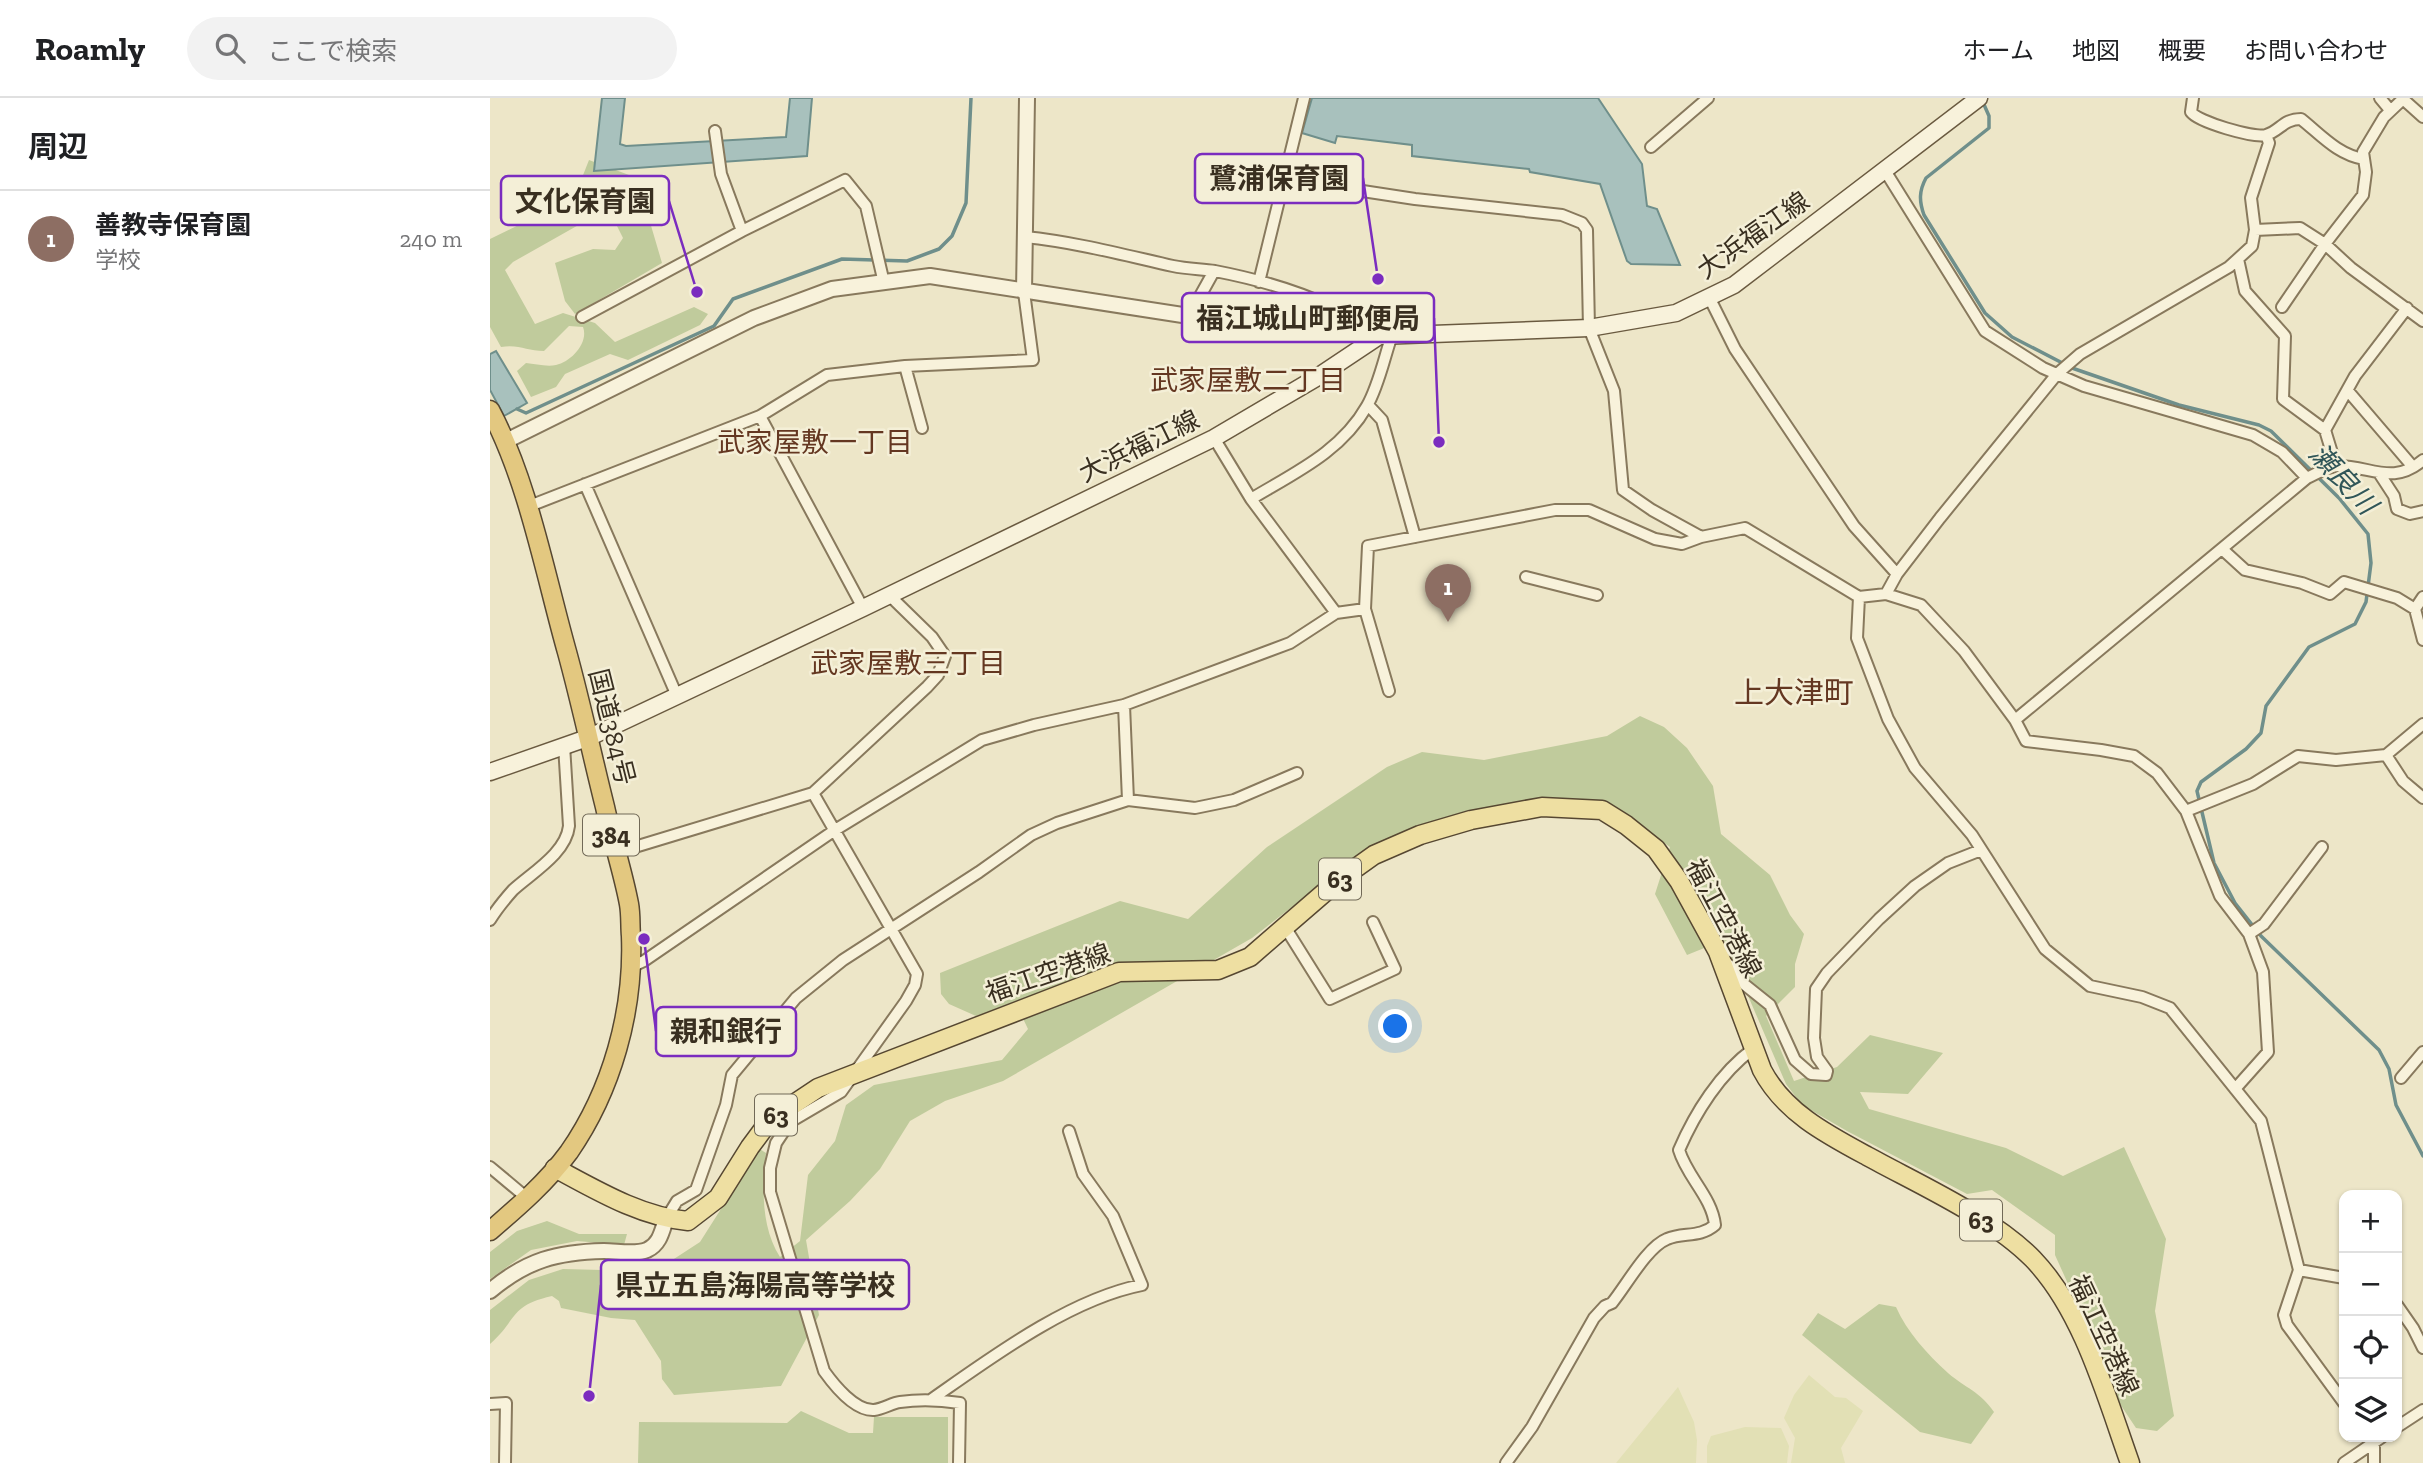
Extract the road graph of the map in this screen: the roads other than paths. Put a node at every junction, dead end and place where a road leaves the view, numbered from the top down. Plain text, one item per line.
1 (1027, 98) edge
2 (1304, 98) edge
3 (1708, 98) edge
4 (2193, 98) edge
5 (2380, 98) edge
6 (2403, 98) edge
7 (1972, 100) edge
8 (2390, 110) junction
9 (2423, 117) edge
10 (715, 131) dead end
11 (2266, 135) junction
12 (1651, 147) dead end
13 (2364, 159) junction
14 (1884, 169) junction
15 (1284, 179) junction
16 (2255, 230) junction
17 (743, 231) junction
18 (1025, 237) junction
19 (2325, 244) junction
20 (2238, 259) junction
21 (1214, 271) junction
22 (1259, 282) junction
23 (884, 283) junction
24 (1024, 292) junction
25 (1709, 298) junction
26 (2282, 307) dead end
27 (2407, 309) junction
28 (1189, 316) junction
29 (582, 317) dead end
30 (2423, 321) edge
31 (1589, 328) junction
32 (1386, 335) junction
33 (905, 366) junction
34 (2057, 374) junction
35 (2348, 391) junction
36 (1368, 405) junction
37 (490, 410) edge
38 (760, 416) junction
39 (922, 428) dead end
40 (2325, 430) junction
41 (499, 433) edge
42 (1214, 438) junction
43 (2423, 460) edge
44 (2336, 466) junction
45 (2413, 467) junction
46 (2379, 473) junction
47 (2307, 478) junction
48 (585, 484) junction
49 (1251, 499) junction
50 (527, 507) junction
51 (2423, 511) edge
52 (1415, 537) junction
53 (1701, 537) junction
54 (2222, 550) junction
55 (1897, 574) junction
56 (1526, 577) dead end
57 (1886, 594) junction
58 (889, 595) junction
59 (1597, 595) dead end
60 (1859, 597) junction
61 (2423, 597) edge
62 (863, 608) junction
63 (1364, 609) junction
64 (2415, 609) junction
65 (1336, 613) junction
66 (2423, 640) edge
67 (1389, 691) dead end
68 (677, 696) junction
69 (1124, 705) junction
70 (2015, 720) junction
71 (2423, 724) edge
72 (590, 737) junction
73 (564, 745) junction
74 (2386, 755) junction
75 (490, 772) edge
76 (1297, 773) dead end
77 (813, 793) junction
78 (2423, 798) edge
79 (1128, 800) junction
80 (2186, 811) junction
81 (835, 830) junction
82 (2322, 847) dead end
83 (1981, 850) junction
84 (615, 853) junction
85 (490, 920) edge
86 (1373, 922) dead end
87 (891, 928) junction
88 (1285, 928) junction
89 (2249, 934) junction
90 (1718, 952) junction
91 (631, 967) junction
92 (1753, 1049) junction
93 (2423, 1052) edge
94 (853, 1074) junction
95 (2401, 1078) dead end
96 (2235, 1089) junction
97 (1069, 1131) dead end
98 (490, 1167) edge
99 (555, 1168) junction
100 (527, 1198) junction
101 (667, 1219) junction
102 (490, 1231) edge
103 (2299, 1270) junction
104 (2339, 1277) edge
105 (490, 1291) edge
106 (2402, 1312) edge
107 (2423, 1348) edge
108 (2339, 1396) edge
109 (932, 1399) junction
110 (490, 1404) edge
111 (2423, 1410) edge
112 (2402, 1424) edge
113 (2371, 1442) edge
114 (2375, 1442) edge
115 (505, 1463) edge
116 (960, 1463) edge
117 (1506, 1463) edge
118 (2130, 1463) edge
119 (2344, 1463) edge
120 (2374, 1463) edge

1 - 18 street
2 - 15 street
3 - 12 street
4 - 11 street
5 - 8 street
6 - 8 street
6 - 9 street
7 - 14 main road, 大浜福江線
8 - 13 street
10 - 17 street
11 - 13 street
11 - 16 street
13 - 19 street
14 - 25 main road, 大浜福江線
14 - 34 street
15 - 22 street
15 - 31 street
16 - 19 street
16 - 20 street
17 - 23 street
17 - 29 street
18 - 21 street
18 - 24 street
19 - 26 street
19 - 27 street
20 - 34 street
20 - 40 street
21 - 22 street
21 - 28 street
22 - 32 street
23 - 24 street
23 - 41 street
24 - 28 street
24 - 33 street
25 - 31 main road, 大浜福江線
25 - 55 street
27 - 30 street
27 - 35 street
28 - 32 street
31 - 32 main road, 大浜福江線
31 - 53 street
32 - 36 street
32 - 42 main road, 大浜福江線
33 - 38 street
33 - 39 street
34 - 47 street
34 - 55 street
35 - 40 street
35 - 45 street
36 - 49 street
36 - 52 street
37 - 41 highway, 国道384号 / 384
38 - 48 street
38 - 62 street
40 - 44 street
41 - 50 highway, 国道384号 / 384
42 - 49 street
42 - 58 main road, 大浜福江線
43 - 45 street
44 - 46 street
44 - 47 street
45 - 46 street
46 - 51 street
47 - 54 street
48 - 50 street
48 - 68 street
49 - 65 street
50 - 72 highway, 国道384号 / 384
52 - 53 street
52 - 63 street
53 - 60 street
54 - 64 street
54 - 70 street
55 - 57 street
56 - 59 street
57 - 60 street
57 - 70 street
58 - 62 main road, 大浜福江線
58 - 77 street
60 - 83 street
61 - 64 street
62 - 68 main road, 大浜福江線
63 - 65 street
63 - 67 street
64 - 66 street
65 - 69 street
68 - 72 main road, 大浜福江線
69 - 79 street
69 - 81 street
70 - 80 street
71 - 74 street
72 - 73 main road, 大浜福江線
72 - 84 highway, 国道384号 / 384
73 - 75 main road, 大浜福江線
73 - 85 street
74 - 78 street
74 - 80 street
76 - 79 street
77 - 81 street
77 - 84 street
79 - 87 street
80 - 89 street
81 - 87 street
81 - 91 street
82 - 89 street
83 - 90 street
83 - 96 street
84 - 91 highway, 国道384号 / 384
86 - 88 street
87 - 94 street
87 - 101 street
88 - 90 main road, 福江空港線 / 63
88 - 94 main road, 福江空港線 / 63
89 - 96 street
90 - 92 main road, 福江空港線 / 63
91 - 99 highway, 国道384号 / 384
92 - 117 street
92 - 118 main road, 福江空港線 / 63
93 - 95 street
94 - 101 main road, 福江空港線 / 63
94 - 109 street
96 - 103 street
97 - 109 street
98 - 100 street
99 - 100 highway, 国道384号 / 384
99 - 101 main road
100 - 102 highway, 国道384号 / 384
101 - 105 street
103 - 104 street
103 - 108 street
106 - 107 street
109 - 116 street
110 - 115 street
111 - 112 street
113 - 119 street
114 - 120 street

